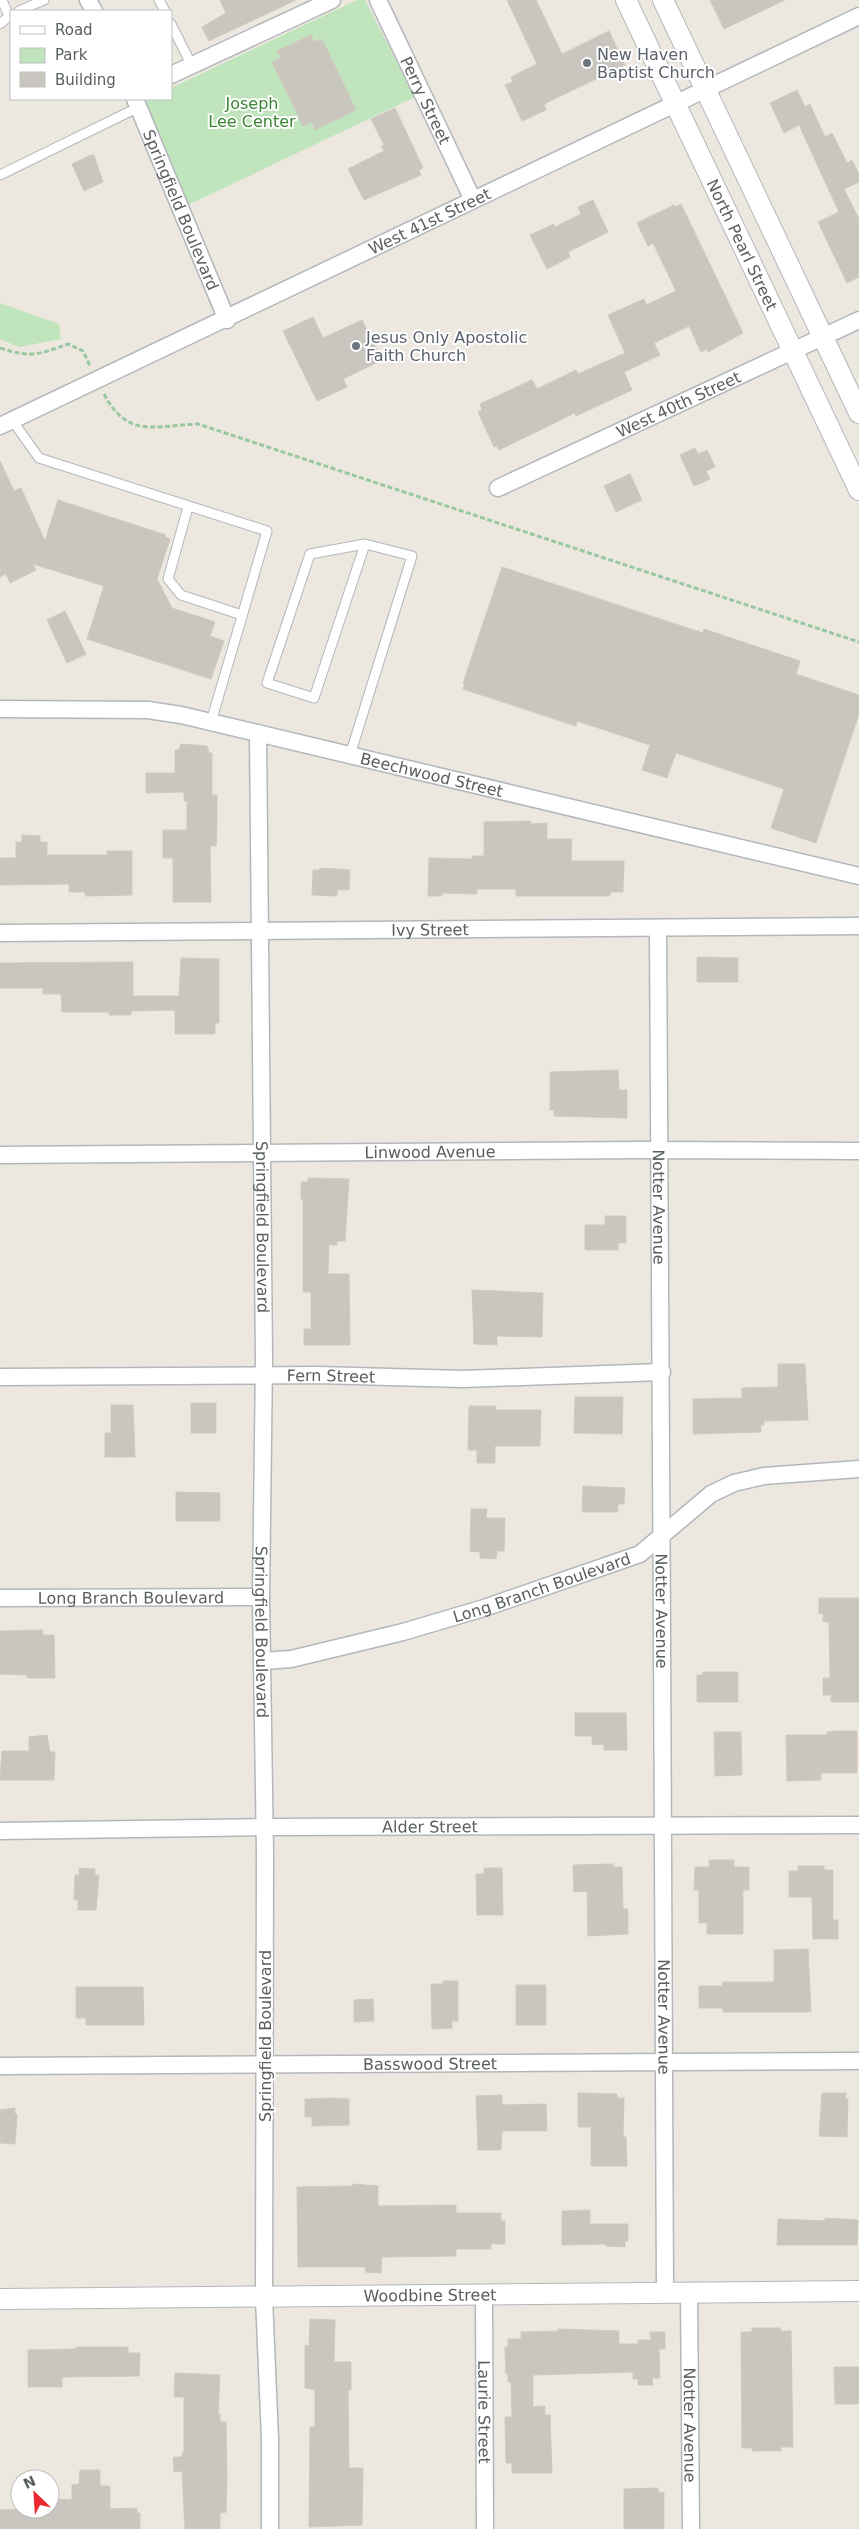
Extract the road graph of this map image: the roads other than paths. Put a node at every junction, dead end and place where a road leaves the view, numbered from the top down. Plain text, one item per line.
1 (2, 0) edge
2 (44, 0) edge
3 (332, 0) edge
4 (378, 0) edge
5 (626, 0) edge
6 (663, 0) edge
7 (21, 10) edge
8 (10, 15) edge
9 (859, 16) edge
10 (0, 24) edge
11 (172, 26) edge
12 (192, 66) junction
13 (172, 75) edge
14 (706, 90) junction
15 (137, 103) edge
16 (675, 104) junction
17 (0, 176) edge
18 (473, 200) junction
19 (226, 320) junction
20 (859, 320) edge
21 (823, 337) junction
22 (793, 351) junction
23 (859, 413) edge
24 (6, 423) edge
25 (498, 488) dead end
26 (859, 490) edge
27 (188, 507) junction
28 (365, 544) junction
29 (242, 615) junction
30 (0, 709) edge
31 (211, 722) junction
32 (258, 733) junction
33 (350, 755) junction
34 (859, 876) edge
35 (859, 926) edge
36 (260, 929) junction
37 (658, 929) junction
38 (0, 932) edge
39 (659, 1150) junction
40 (859, 1150) edge
41 (262, 1153) junction
42 (0, 1155) edge
43 (662, 1372) junction
44 (264, 1375) junction
45 (0, 1377) edge
46 (859, 1469) edge
47 (660, 1539) junction
48 (261, 1597) junction
49 (0, 1598) edge
50 (263, 1661) junction
51 (859, 1825) edge
52 (663, 1826) junction
53 (265, 1828) junction
54 (0, 1831) edge
55 (664, 2061) junction
56 (859, 2061) edge
57 (265, 2063) junction
58 (0, 2066) edge
59 (859, 2291) edge
60 (665, 2293) junction
61 (690, 2293) junction
62 (484, 2296) junction
63 (264, 2298) junction
64 (0, 2299) edge
65 (270, 2529) edge
66 (485, 2529) edge
67 (691, 2529) edge

1 - 8 lane
2 - 7 lane
3 - 12 street
4 - 18 street, Perry Street
5 - 16 street, North Pearl Street
6 - 14 street, North Pearl Street
8 - 10 lane
9 - 14 street, West 41st Street
11 - 12 lane
12 - 13 street
14 - 16 street, West 41st Street
14 - 21 street, North Pearl Street
15 - 17 lane
15 - 19 street, Springfield Boulevard
16 - 18 street, West 41st Street
16 - 22 street, North Pearl Street
18 - 19 street, West 41st Street
19 - 24 street, West 41st Street
20 - 21 street, West 40th Street
21 - 22 street, West 40th Street
21 - 23 street, North Pearl Street
22 - 25 street, West 40th Street
22 - 26 street, North Pearl Street
24 - 27 lane
27 - 29 lane
27 - 29 lane
28 - 28 lane
28 - 33 lane
29 - 31 lane
30 - 31 street, Beechwood Street
31 - 32 street, Beechwood Street
32 - 33 street, Beechwood Street
32 - 36 street, Springfield Boulevard
33 - 34 street, Beechwood Street
35 - 37 street, Ivy Street
36 - 37 street, Ivy Street
36 - 38 street, Ivy Street
36 - 41 street, Springfield Boulevard
37 - 39 street, Notter Avenue
39 - 40 street, Linwood Avenue
39 - 41 street, Linwood Avenue
39 - 43 street, Notter Avenue
41 - 42 street, Linwood Avenue
41 - 44 street, Springfield Boulevard
43 - 44 street, Fern Street
43 - 47 street, Notter Avenue
44 - 45 street, Fern Street
44 - 48 street, Springfield Boulevard
46 - 47 street, Long Branch Boulevard
47 - 50 street, Long Branch Boulevard
47 - 52 street, Notter Avenue
48 - 49 street, Long Branch Boulevard
48 - 50 street, Springfield Boulevard
50 - 53 street, Springfield Boulevard
51 - 52 street, Alder Street
52 - 53 street, Alder Street
52 - 55 street, Notter Avenue
53 - 54 street, Alder Street
53 - 57 street, Springfield Boulevard
55 - 56 street, Basswood Street
55 - 57 street, Basswood Street
55 - 60 street, Notter Avenue
57 - 58 street, Basswood Street
57 - 63 street, Springfield Boulevard
59 - 61 street, Woodbine Street
60 - 61 street, Woodbine Street
60 - 62 street, Woodbine Street
61 - 67 street, Notter Avenue
62 - 63 street, Woodbine Street
62 - 66 street, Laurie Street
63 - 64 street, Woodbine Street
63 - 65 street, Springfield Boulevard

